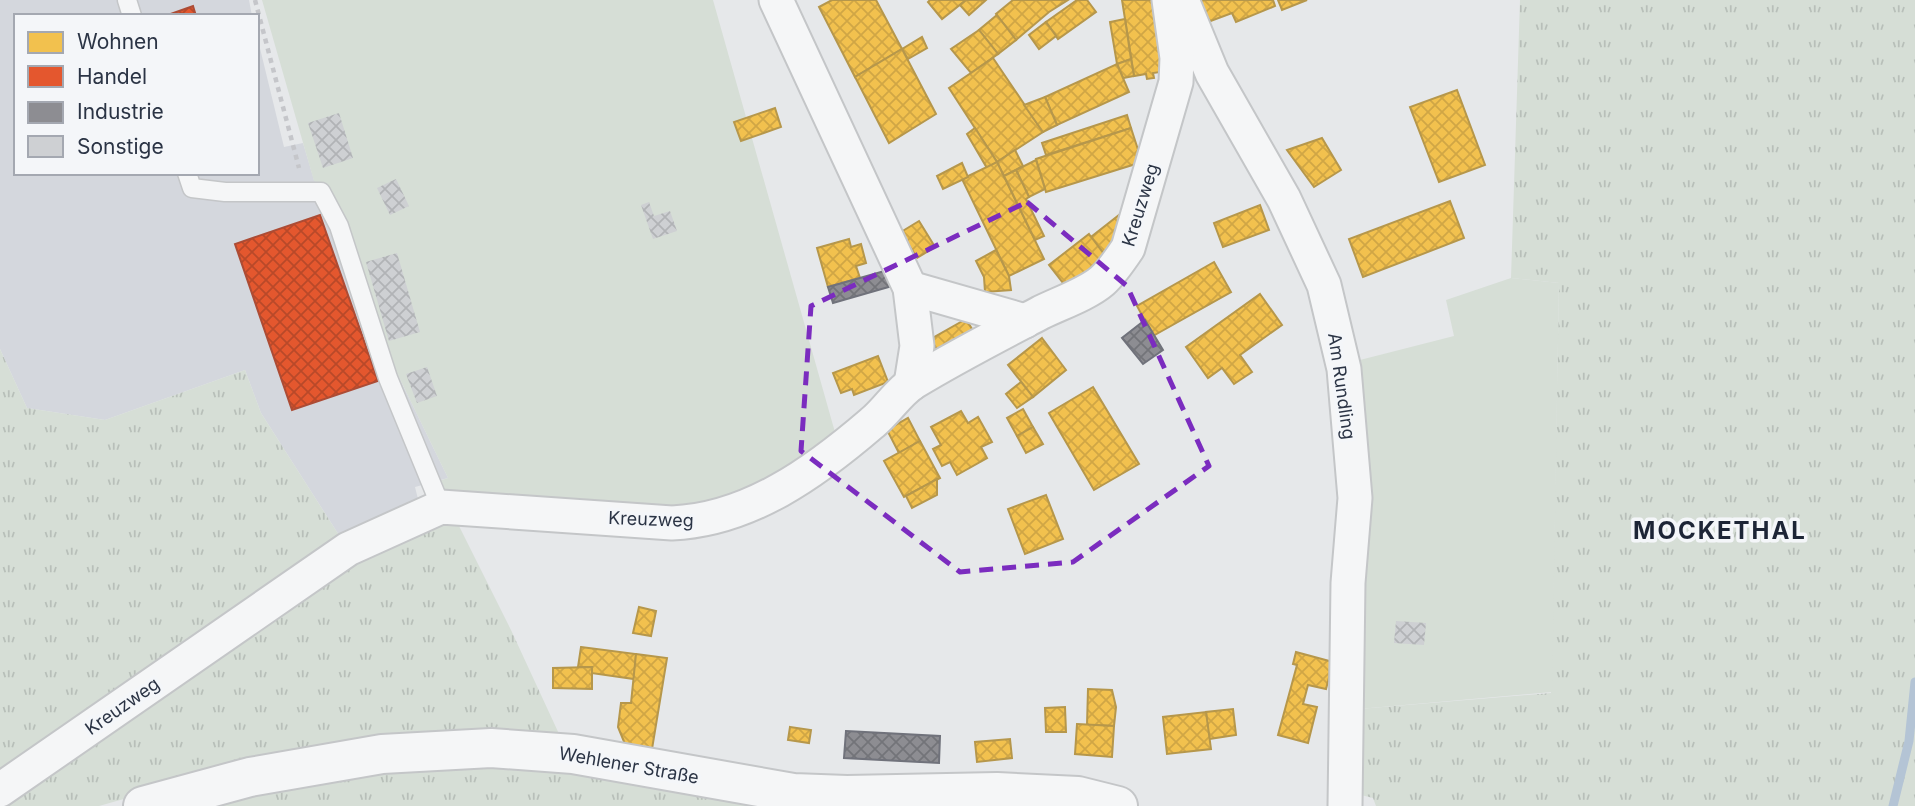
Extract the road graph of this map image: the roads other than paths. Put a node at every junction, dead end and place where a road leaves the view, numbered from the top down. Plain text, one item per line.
1 (776, 0) edge
2 (1169, 0) edge
3 (1182, 0) edge
4 (188, 175) edge
5 (910, 288) junction
6 (1025, 321) junction
7 (911, 384) junction
8 (441, 507) junction
9 (0, 790) edge
10 (143, 806) edge
11 (1118, 806) edge
12 (1345, 806) edge

1 - 5 street
2 - 6 street, Kreuzweg
3 - 12 street, Am Rundling
4 - 8 lane
5 - 6 street
5 - 7 street
6 - 7 street, Kreuzweg
7 - 8 street, Kreuzweg
8 - 9 street, Kreuzweg
10 - 11 street, Wehlener Straße

